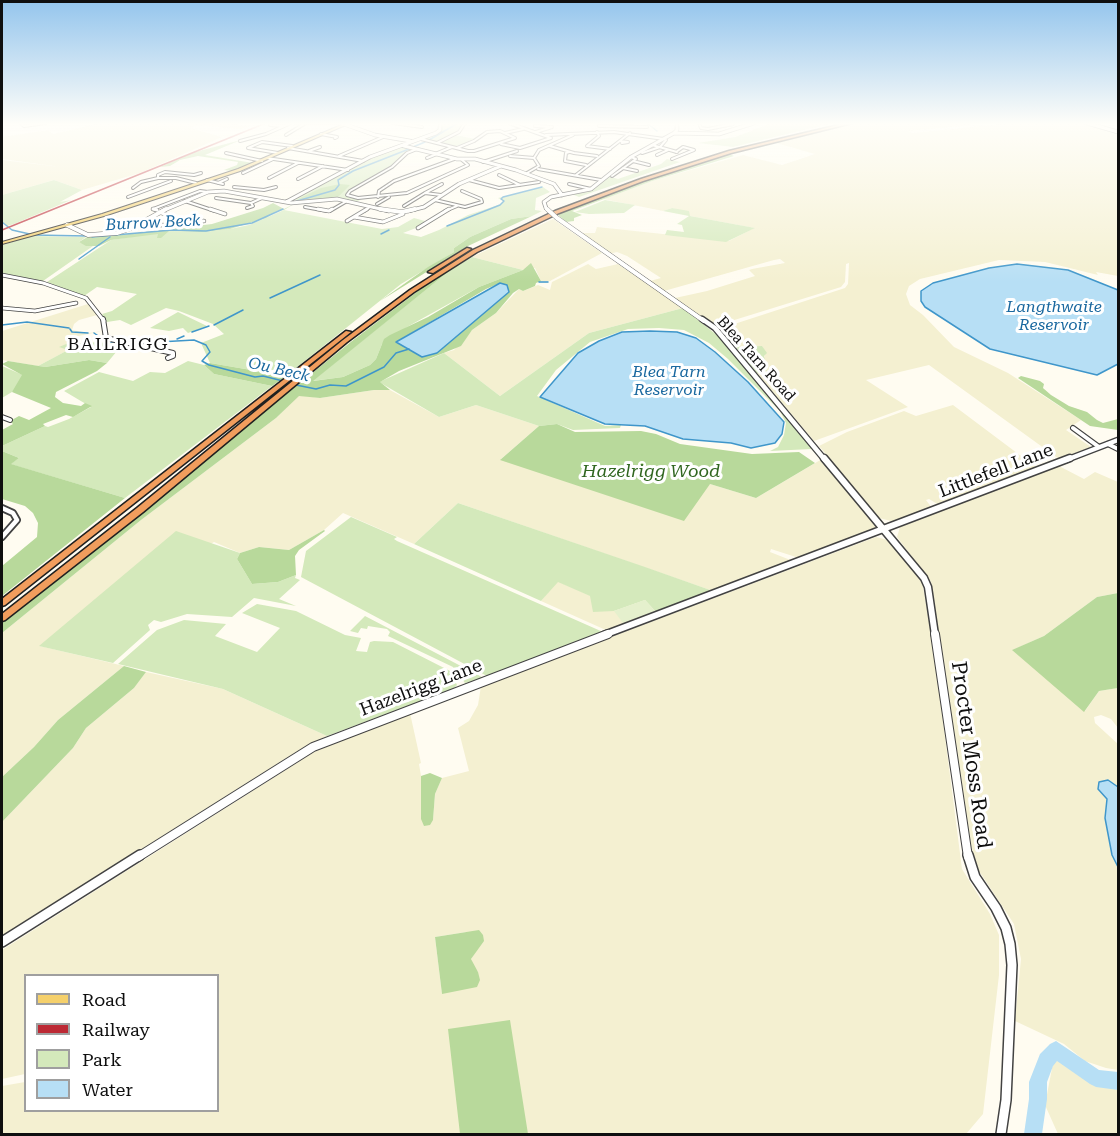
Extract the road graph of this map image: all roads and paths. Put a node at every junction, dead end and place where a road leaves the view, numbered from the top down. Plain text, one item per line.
1 (218, 176) edge
2 (273, 176) edge
3 (304, 176) edge
4 (336, 176) edge
5 (375, 176) edge
6 (407, 176) edge
7 (444, 176) edge
8 (478, 176) edge
9 (499, 176) dead end
10 (534, 176) edge
11 (576, 176) edge
12 (607, 176) edge
13 (646, 176) edge
14 (653, 176) edge
15 (158, 178) joint
16 (269, 178) dead end
17 (227, 179) dead end
18 (298, 179) dead end
19 (207, 180) junction
20 (469, 180) junction
21 (601, 180) junction
22 (171, 182) dead end
23 (196, 183) junction
24 (218, 183) junction
25 (536, 183) dead end
26 (223, 184) dead end
27 (442, 184) dead end
28 (568, 184) dead end
29 (229, 185) dead end
30 (520, 185) junction
31 (234, 187) junction
32 (276, 187) dead end
33 (591, 189) junction
34 (142, 190) junction
35 (229, 191) junction
36 (461, 191) dead end
37 (208, 192) junction
38 (425, 194) junction
39 (441, 195) junction
40 (562, 195) junction
41 (378, 196) junction
42 (392, 196) junction
43 (128, 197) dead end
44 (216, 198) dead end
45 (262, 198) junction
46 (435, 200) junction
47 (185, 201) junction
48 (347, 201) junction
49 (285, 202) junction
50 (251, 203) junction
51 (377, 204) dead end
52 (165, 205) junction
53 (406, 205) dead end
54 (172, 206) junction
55 (456, 206) junction
56 (247, 207) dead end
57 (305, 207) dead end
58 (369, 207) junction
59 (158, 211) junction
60 (403, 214) dead end
61 (220, 217) dead end
62 (354, 217) junction
63 (204, 220) dead end
64 (347, 221) dead end
65 (161, 224) dead end
66 (67, 225) junction
67 (137, 226) junction
68 (418, 228) dead end
69 (2, 243) edge
70 (2, 275) edge
71 (76, 303) dead end
72 (2, 308) edge
73 (168, 358) dead end
74 (290, 377) joint
75 (282, 388) junction
76 (2, 417) edge
77 (10, 420) dead end
78 (1073, 428) dead end
79 (1119, 440) edge
80 (1108, 444) junction
81 (1099, 447) junction
82 (1119, 449) edge
83 (2, 508) edge
84 (884, 529) junction
85 (2, 537) edge
86 (2, 603) edge
87 (2, 618) edge
88 (2, 942) edge
89 (1001, 1134) edge

1 - 19 main road
2 - 16 street
3 - 18 street
4 - 49 street
5 - 41 street
6 - 41 street
7 - 42 street
8 - 20 street
9 - 30 street
10 - 40 street
11 - 21 street
12 - 21 street
13 - 74 highway
14 - 75 highway
15 - 23 street
15 - 34 street
17 - 24 street
19 - 23 main road
19 - 24 street
20 - 30 street
20 - 39 street
21 - 33 street
22 - 34 street
23 - 66 main road
24 - 26 street
25 - 30 street
27 - 38 street
28 - 33 street
29 - 31 street
31 - 32 street
31 - 35 street
33 - 40 street
34 - 43 street
35 - 37 street
35 - 45 street
36 - 55 street
37 - 47 street
37 - 52 street
38 - 39 street
38 - 53 street
39 - 46 street
40 - 84 street, Blea Tarn Road, bridge
41 - 42 street
42 - 51 street
44 - 50 street
45 - 49 street
45 - 50 street
46 - 55 street
46 - 58 street
47 - 54 street
47 - 61 street
48 - 49 street
48 - 57 street
48 - 58 street
50 - 56 street
52 - 54 street
52 - 59 street
54 - 59 street
55 - 68 street
58 - 62 street
59 - 63 street
59 - 67 street
60 - 62 street
62 - 64 street
65 - 67 street
66 - 67 street
66 - 69 main road
70 - 73 street
71 - 72 street
74 - 75 highway
75 - 86 highway
75 - 87 highway
76 - 77 street
78 - 81 street
79 - 80 street, Littlefell Lane
80 - 81 street, Littlefell Lane
80 - 82 street
81 - 84 street, Littlefell Lane
83 - 85 street
84 - 88 street, Hazelrigg Lane
84 - 89 street, Procter Moss Road

